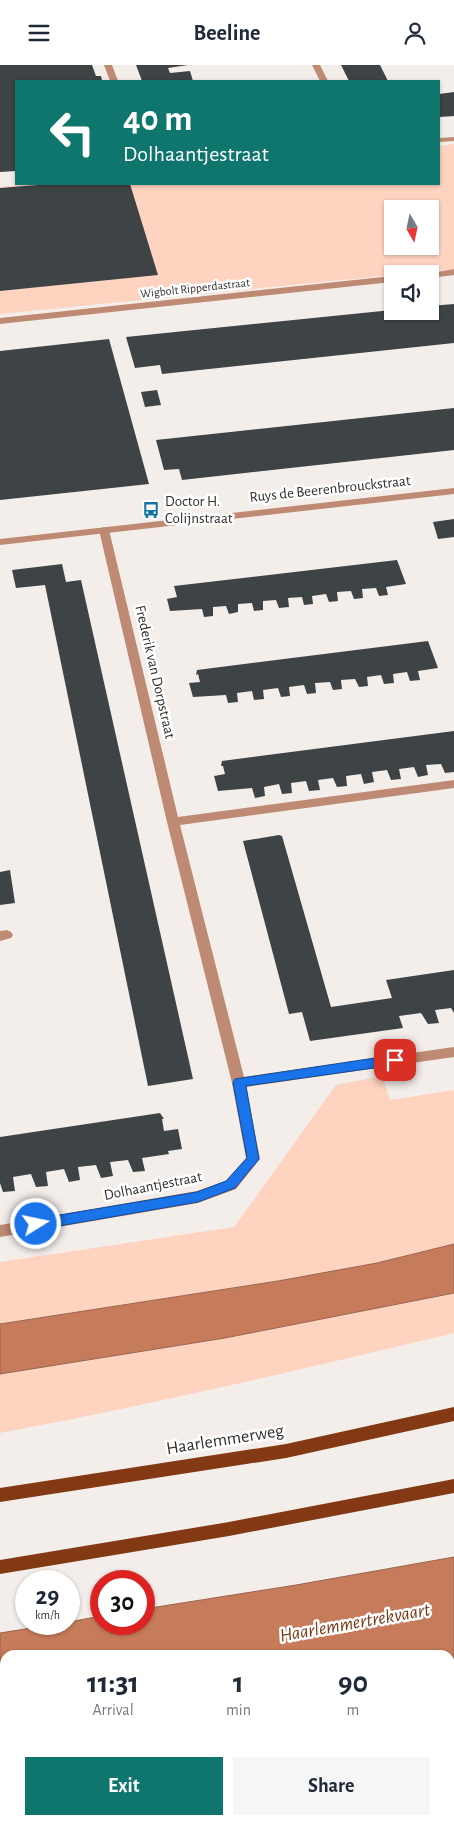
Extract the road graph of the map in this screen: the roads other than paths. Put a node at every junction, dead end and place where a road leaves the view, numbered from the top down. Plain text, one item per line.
1 (108, 65) edge
2 (316, 65) edge
3 (114, 80) edge
4 (324, 80) edge
5 (454, 139) edge
6 (440, 140) edge
7 (454, 272) edge
8 (439, 274) edge
9 (384, 280) edge
10 (0, 321) edge
11 (454, 491) edge
12 (104, 530) junction
13 (0, 542) edge
14 (454, 784) edge
15 (172, 822) junction
16 (454, 1052) edge
17 (239, 1083) junction
18 (0, 1231) edge
19 (454, 1414) edge
20 (454, 1487) edge
21 (0, 1495) edge
22 (0, 1567) edge

1 - 3 street
2 - 4 street
5 - 6 street
7 - 8 street
9 - 10 street, Wigbolt Ripperdastraat
11 - 12 street, Ruys de Beerenbrouckstraat
12 - 13 street, Ruys de Beerenbrouckstraat
12 - 15 street, Frederik van Dorpstraat
14 - 15 street
15 - 17 street, Frederik van Dorpstraat
16 - 17 street
17 - 18 street, Dolhaantjestraat
19 - 21 main road, Haarlemmerweg
20 - 22 main road

